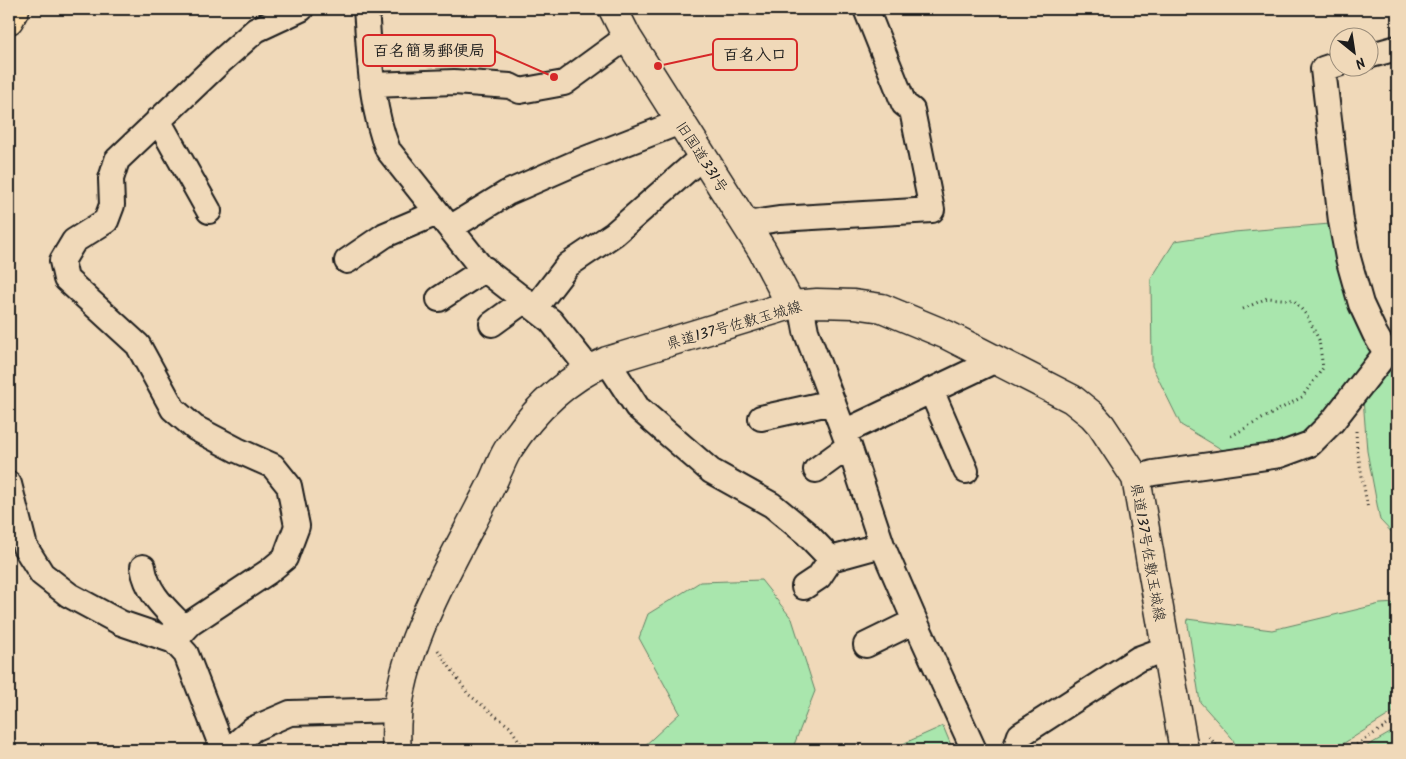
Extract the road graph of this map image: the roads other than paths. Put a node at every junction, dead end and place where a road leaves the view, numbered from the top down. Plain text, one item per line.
1 (15, 9) edge
2 (301, 9) edge
3 (366, 9) edge
4 (613, 9) edge
5 (866, 9) edge
6 (9, 20) edge
7 (627, 37) junction
8 (1397, 48) edge
9 (1378, 53) edge
10 (1328, 67) edge
11 (372, 85) junction
12 (158, 120) junction
13 (680, 122) junction
14 (702, 158) junction
15 (210, 211) dead end
16 (443, 220) junction
17 (746, 224) junction
18 (348, 261) dead end
19 (485, 269) junction
20 (439, 299) dead end
21 (530, 304) junction
22 (796, 305) junction
23 (492, 324) dead end
24 (996, 360) junction
25 (598, 365) junction
26 (931, 390) junction
27 (833, 402) junction
28 (761, 418) dead end
29 (846, 439) junction
30 (816, 470) dead end
31 (966, 471) dead end
32 (1136, 478) junction
33 (9, 484) edge
34 (882, 545) junction
35 (831, 559) junction
36 (143, 567) dead end
37 (804, 587) dead end
38 (915, 621) junction
39 (179, 635) junction
40 (866, 645) dead end
41 (1165, 649) junction
42 (397, 710) junction
43 (223, 750) edge
44 (229, 750) edge
45 (397, 750) edge
46 (974, 750) edge
47 (1015, 750) edge
48 (1184, 750) edge

1 - 6 highway
2 - 12 street
3 - 11 street
4 - 7 main road, 旧国道331号
5 - 17 street
7 - 11 street
7 - 13 main road, 旧国道331号
8 - 9 street
10 - 32 street
11 - 16 street
12 - 15 street
12 - 39 street
13 - 14 main road, 旧国道331号
13 - 16 street
14 - 17 main road, 旧国道331号
14 - 21 street
16 - 18 street
16 - 19 street
17 - 22 main road, 旧国道331号
19 - 20 street
19 - 21 street
21 - 23 street
21 - 25 street
22 - 24 main road, 県道137号佐敷玉城線
22 - 25 main road, 県道137号佐敷玉城線
22 - 27 street
24 - 26 street
24 - 32 main road, 県道137号佐敷玉城線
25 - 35 street
25 - 42 main road, 県道137号佐敷玉城線
26 - 29 street
26 - 31 street
27 - 28 street
27 - 29 street
29 - 30 street
29 - 34 street
32 - 41 main road, 県道137号佐敷玉城線
33 - 39 street
34 - 35 street
34 - 38 street
35 - 37 street
36 - 39 street
38 - 40 street
38 - 46 street
39 - 43 street
41 - 47 street
41 - 48 main road, 県道137号佐敷玉城線
42 - 44 street
42 - 45 main road, 県道137号佐敷玉城線

